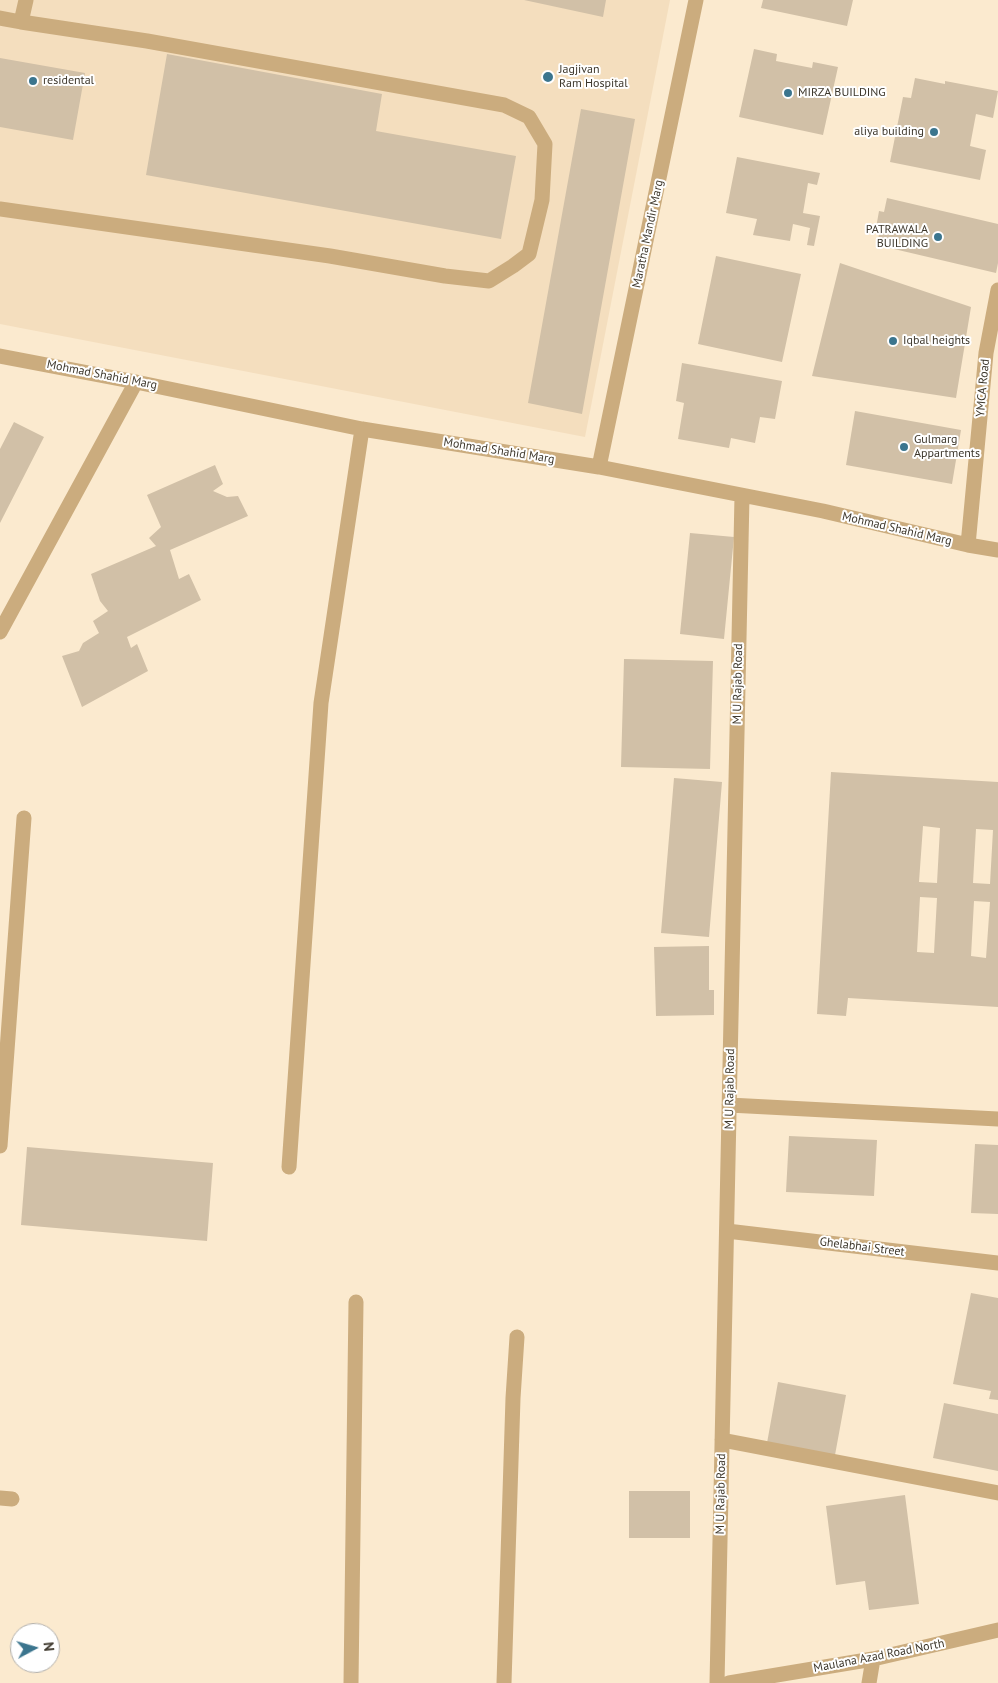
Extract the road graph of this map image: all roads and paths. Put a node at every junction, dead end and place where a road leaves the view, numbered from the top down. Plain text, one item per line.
1 (26, 0) edge
2 (696, 0) edge
3 (0, 18) edge
4 (21, 22) junction
5 (0, 209) edge
6 (998, 290) edge
7 (992, 354) edge
8 (0, 356) edge
9 (136, 382) junction
10 (362, 429) junction
11 (600, 467) junction
12 (742, 496) junction
13 (968, 545) junction
14 (998, 550) edge
15 (0, 632) edge
16 (24, 818) dead end
17 (729, 1105) junction
18 (998, 1119) edge
19 (0, 1146) edge
20 (289, 1167) dead end
21 (727, 1231) junction
22 (998, 1263) edge
23 (356, 1302) dead end
24 (517, 1337) dead end
25 (722, 1440) junction
26 (998, 1493) edge
27 (998, 1630) edge
28 (873, 1659) junction
29 (351, 1683) edge
30 (504, 1683) edge
31 (717, 1683) edge
32 (729, 1683) edge
33 (869, 1683) edge

1 - 4 street
2 - 11 street, Maratha Mandir Marg
3 - 4 street
4 - 5 street
6 - 7 street, YMCA Road
7 - 13 street, YMCA Road
8 - 9 street, Mohmad Shahid Marg
9 - 10 street, Mohmad Shahid Marg
9 - 15 street
10 - 11 street, Mohmad Shahid Marg
10 - 20 street
11 - 12 street, Mohmad Shahid Marg
12 - 13 street, Mohmad Shahid Marg
12 - 17 street, M U Rajab Road
13 - 14 street, Mohmad Shahid Marg
16 - 19 street
17 - 18 street
17 - 21 street, M U Rajab Road
21 - 22 street, Ghelabhai Street
21 - 25 street, M U Rajab Road
23 - 29 street
24 - 30 street
25 - 26 street
25 - 31 street, M U Rajab Road
27 - 28 street, Maulana Azad Road North
28 - 32 street, Maulana Azad Road North
28 - 33 street

